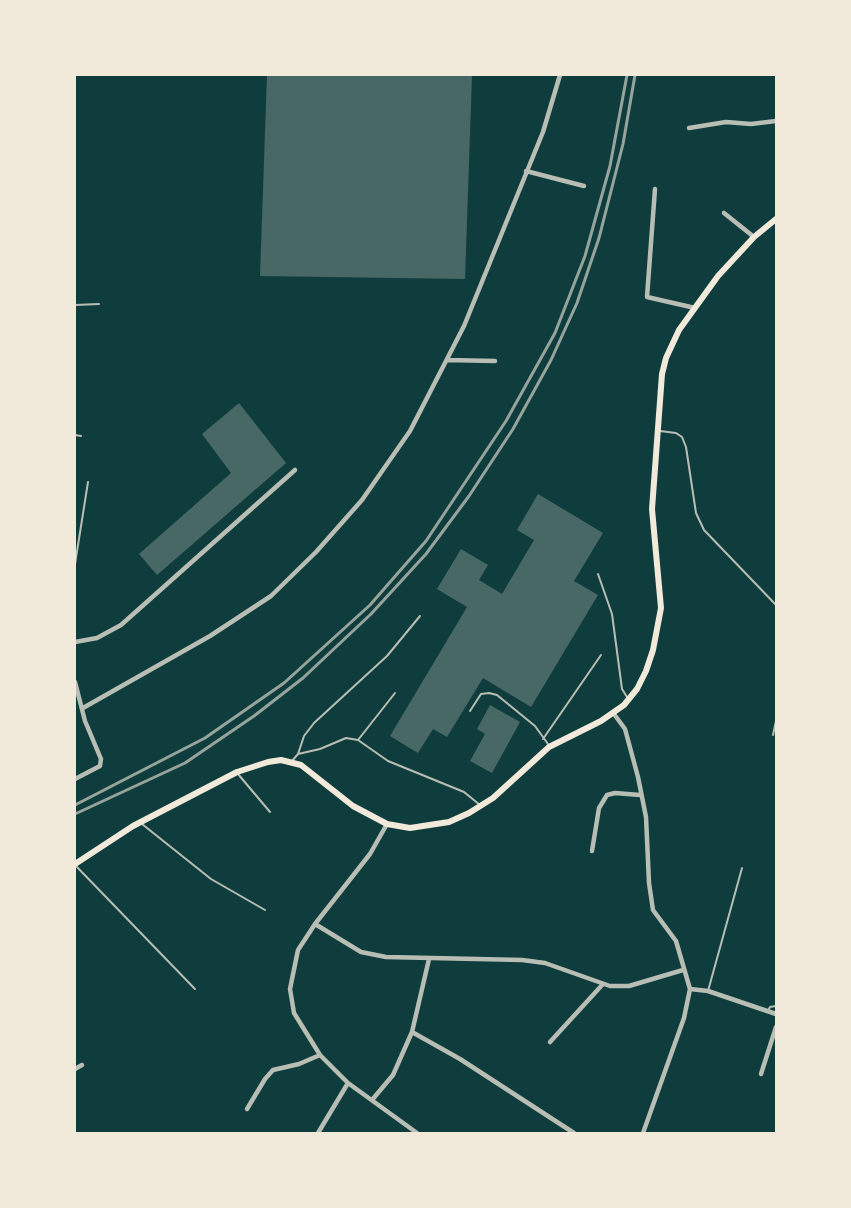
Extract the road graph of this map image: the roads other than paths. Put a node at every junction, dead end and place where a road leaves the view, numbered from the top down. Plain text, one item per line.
1 (560, 75) edge
2 (776, 121) edge
3 (689, 128) dead end
4 (526, 171) junction
5 (584, 186) dead end
6 (655, 189) dead end
7 (724, 213) dead end
8 (776, 219) edge
9 (754, 237) junction
10 (75, 304) edge
11 (99, 304) dead end
12 (695, 308) junction
13 (447, 360) junction
14 (495, 361) dead end
15 (657, 430) junction
16 (75, 435) edge
17 (80, 436) dead end
18 (295, 470) dead end
19 (88, 482) dead end
20 (75, 564) edge
21 (598, 574) dead end
22 (776, 605) edge
23 (420, 616) dead end
24 (75, 642) edge
25 (601, 655) dead end
26 (75, 682) edge
27 (395, 693) dead end
28 (630, 699) junction
29 (83, 708) junction
30 (470, 710) dead end
31 (614, 714) junction
32 (776, 720) edge
33 (773, 735) dead end
34 (544, 739) junction
35 (358, 740) junction
36 (550, 747) junction
37 (298, 754) junction
38 (292, 761) junction
39 (237, 772) junction
40 (75, 779) edge
41 (640, 795) junction
42 (482, 806) junction
43 (270, 812) dead end
44 (140, 823) junction
45 (387, 824) junction
46 (592, 851) dead end
47 (75, 864) edge
48 (742, 868) dead end
49 (265, 910) dead end
50 (315, 924) junction
51 (428, 959) junction
52 (683, 970) junction
53 (603, 984) junction
54 (195, 989) dead end
55 (690, 989) junction
56 (708, 991) junction
57 (776, 1006) edge
58 (768, 1011) junction
59 (776, 1014) edge
60 (776, 1027) edge
61 (412, 1032) junction
62 (550, 1042) dead end
63 (320, 1055) junction
64 (82, 1065) dead end
65 (75, 1069) edge
66 (761, 1074) dead end
67 (348, 1083) junction
68 (372, 1100) junction
69 (247, 1109) dead end
70 (318, 1133) edge
71 (417, 1133) edge
72 (574, 1133) edge
73 (643, 1133) edge

1 - 4 street
2 - 3 street
4 - 5 street
4 - 13 street
6 - 12 street
7 - 9 street
8 - 9 main road
9 - 12 main road
10 - 11 lane
12 - 15 main road
13 - 14 street
13 - 29 street
15 - 22 lane
15 - 28 main road
16 - 17 lane
18 - 24 street
19 - 20 lane
21 - 28 lane
23 - 37 lane
25 - 34 lane
26 - 29 street
27 - 35 lane
28 - 31 main road
29 - 40 street
30 - 34 lane
31 - 36 main road
31 - 41 street
32 - 33 lane
34 - 36 lane
35 - 37 lane
35 - 42 lane
36 - 42 main road
37 - 38 lane
38 - 39 main road
38 - 45 main road
39 - 43 lane
39 - 44 main road
41 - 46 street
41 - 52 street
42 - 45 main road
44 - 47 main road
44 - 49 lane
45 - 50 street
47 - 54 lane
48 - 56 lane
50 - 51 street
50 - 63 street
51 - 53 street
51 - 61 street
52 - 53 street
52 - 55 street
53 - 62 street
55 - 56 street
55 - 73 street
56 - 58 street
57 - 58 lane
58 - 59 street
60 - 66 street
61 - 68 street
61 - 72 street
63 - 67 street
63 - 69 street
64 - 65 street
67 - 68 street
67 - 70 street
68 - 71 street

